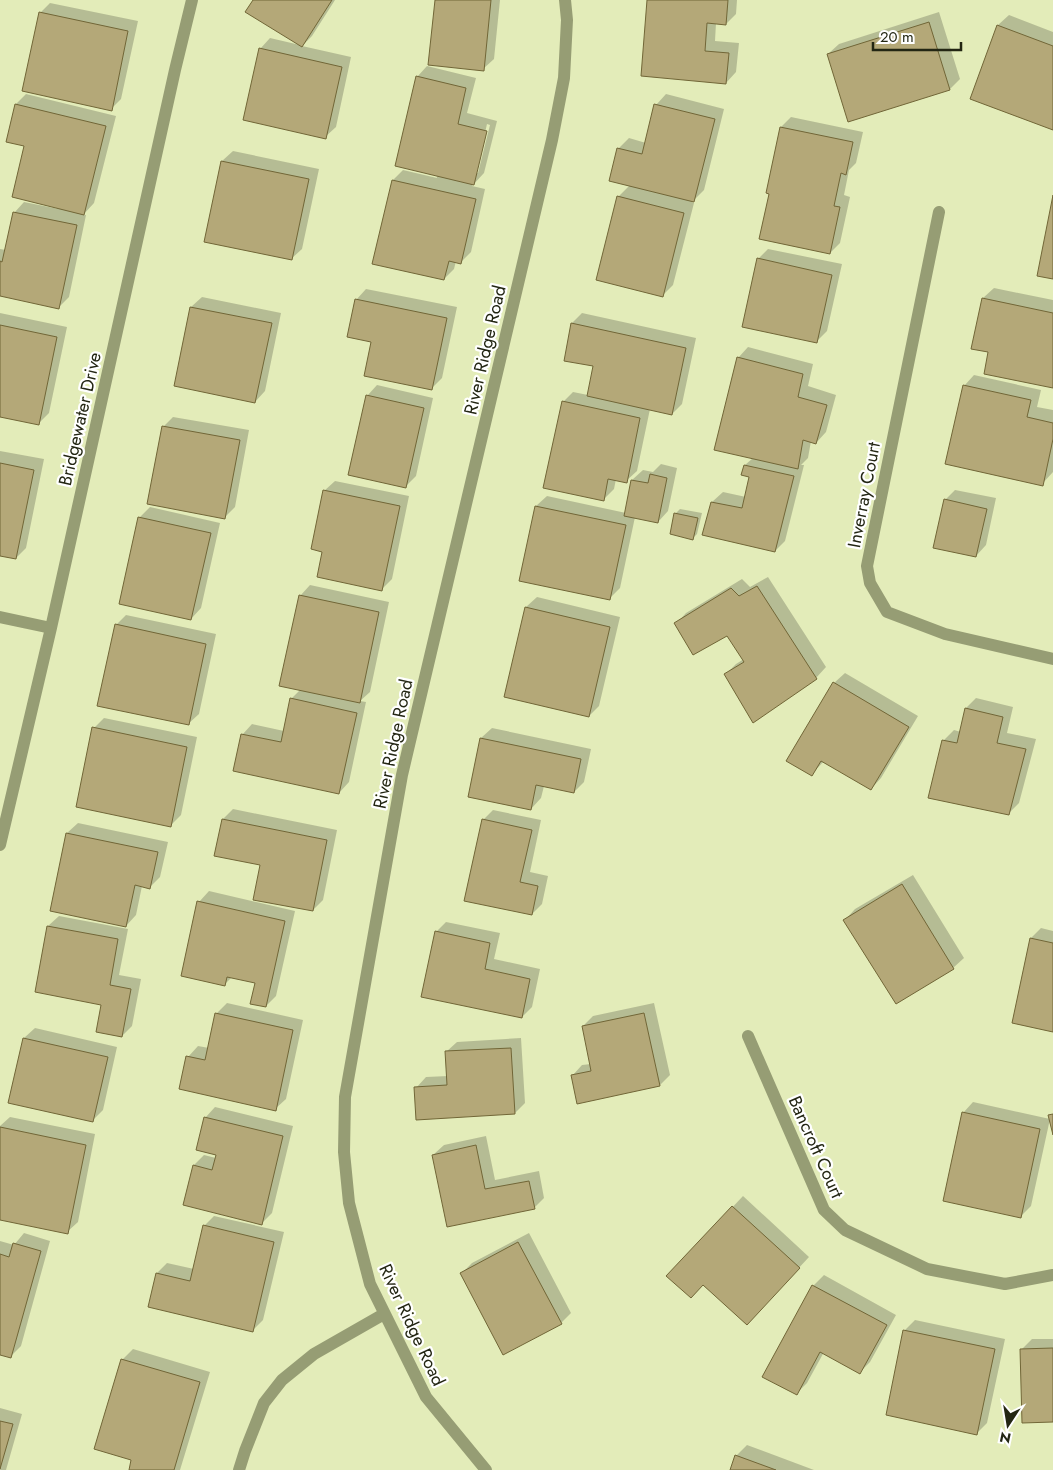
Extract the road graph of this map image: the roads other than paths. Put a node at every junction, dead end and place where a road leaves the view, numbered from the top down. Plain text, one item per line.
1 (192, 0) edge
2 (565, 0) edge
3 (939, 212) dead end
4 (0, 617) edge
5 (51, 628) junction
6 (1053, 659) edge
7 (0, 845) edge
8 (748, 1036) dead end
9 (1053, 1275) edge
10 (384, 1314) junction
11 (239, 1470) edge
12 (486, 1470) edge

1 - 5 street, Bridgewater Drive
2 - 10 street, River Ridge Road
3 - 6 street, Inverray Court
4 - 5 street
5 - 7 street, Bridgewater Drive
8 - 9 street, Bancroft Court
10 - 11 street
10 - 12 street, River Ridge Road

